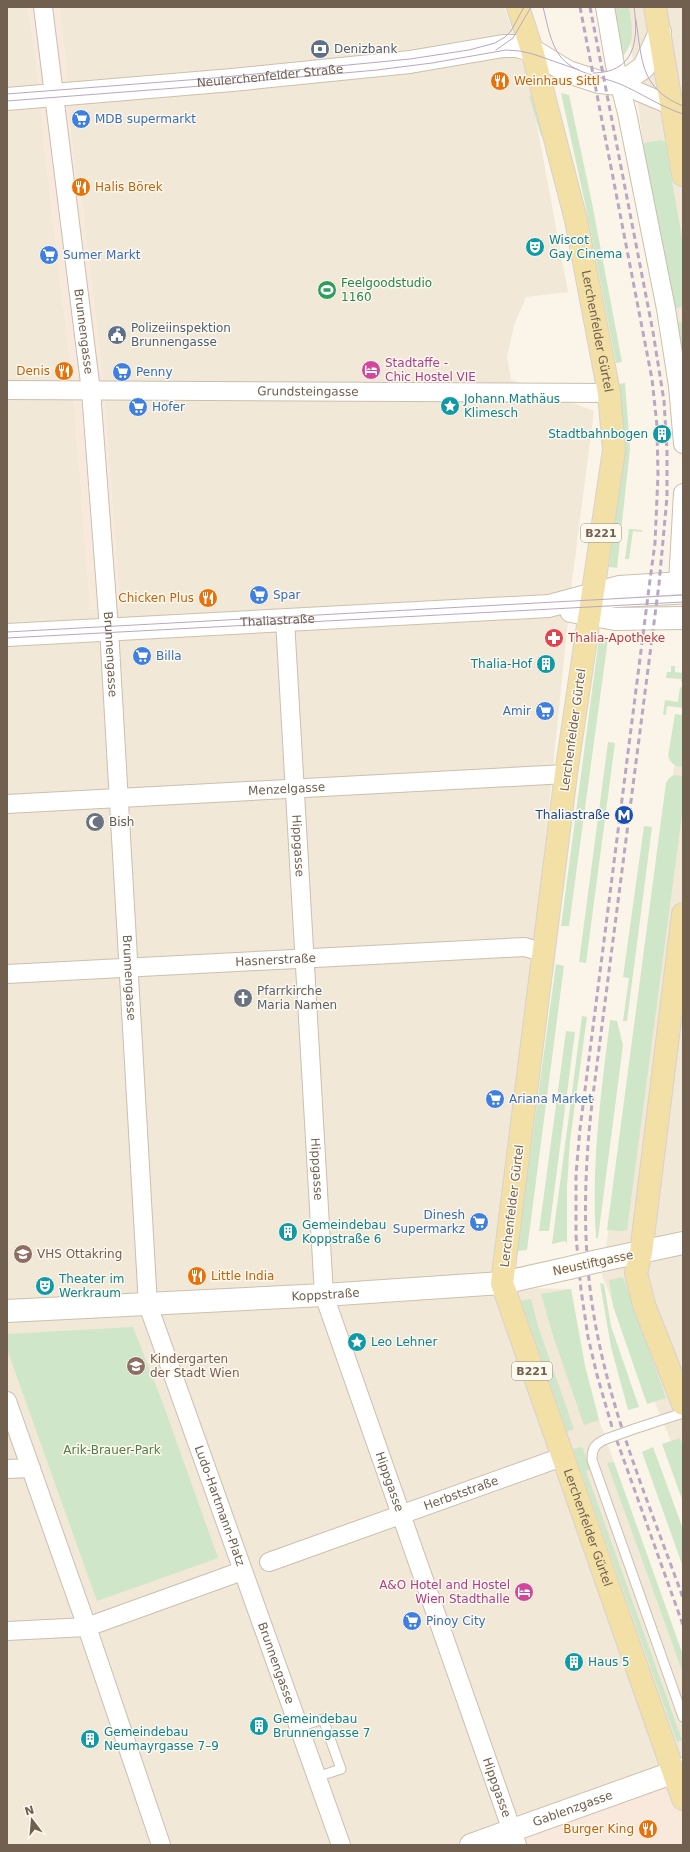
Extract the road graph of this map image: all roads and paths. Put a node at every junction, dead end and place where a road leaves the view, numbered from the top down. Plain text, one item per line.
1 (43, 7) edge
2 (605, 7) edge
3 (655, 7) edge
4 (522, 11) edge
5 (660, 32) junction
6 (532, 50) junction
7 (620, 84) junction
8 (53, 93) junction
9 (7, 98) edge
10 (677, 108) edge
11 (683, 175) edge
12 (7, 390) edge
13 (90, 391) junction
14 (609, 393) junction
15 (683, 444) edge
16 (683, 493) edge
17 (681, 589) edge
18 (591, 604) junction
19 (683, 618) edge
20 (285, 620) junction
21 (109, 630) junction
22 (7, 635) edge
23 (566, 774) junction
24 (295, 788) junction
25 (119, 797) junction
26 (7, 804) edge
27 (682, 923) edge
28 (544, 953) junction
29 (305, 959) junction
30 (129, 968) junction
31 (7, 974) edge
32 (683, 1243) edge
33 (640, 1253) junction
34 (502, 1283) junction
35 (324, 1295) junction
36 (148, 1305) junction
37 (7, 1311) edge
38 (7, 1401) edge
39 (683, 1404) edge
40 (683, 1413) edge
41 (562, 1457) junction
42 (30, 1468) junction
43 (7, 1469) edge
44 (402, 1514) junction
45 (269, 1562) dead end
46 (242, 1571) junction
47 (87, 1627) junction
48 (7, 1631) edge
49 (683, 1716) edge
50 (299, 1727) junction
51 (678, 1771) edge
52 (317, 1777) junction
53 (683, 1799) edge
54 (515, 1838) edge
55 (161, 1845) edge
56 (341, 1845) edge
57 (471, 1845) edge

1 - 8 street, Brunnengasse
2 - 7 street
3 - 5 main road
4 - 6 main road, Lerchenfelder Gürtel / B221
5 - 7 main road
5 - 10 main road
6 - 7 main road
6 - 8 main road, Neulerchenfelder Straße
6 - 14 main road, Lerchenfelder Gürtel / B221
7 - 10 street
7 - 15 street
8 - 9 main road, Neulerchenfelder Straße
8 - 13 street, Brunnengasse
10 - 11 main road
12 - 13 street, Grundsteingasse
13 - 14 street, Grundsteingasse
13 - 21 street, Brunnengasse
14 - 18 main road, Lerchenfelder Gürtel / B221
16 - 17 street
17 - 18 main road
18 - 19 main road
18 - 20 main road, Thaliastraße
18 - 23 main road, Lerchenfelder Gürtel / B221
20 - 21 main road, Thaliastraße
20 - 24 street, Hippgasse
21 - 22 main road, Thaliastraße
21 - 25 street, Brunnengasse
23 - 24 street, Menzelgasse
23 - 28 main road, Lerchenfelder Gürtel / B221
24 - 25 street, Menzelgasse
24 - 29 street, Hippgasse
25 - 26 street, Menzelgasse
25 - 30 street, Brunnengasse
27 - 33 main road
28 - 29 street, Hasnerstraße
28 - 34 main road, Lerchenfelder Gürtel / B221
29 - 30 street, Hasnerstraße
29 - 35 street, Hippgasse
30 - 31 street, Hasnerstraße
30 - 36 street, Brunnengasse
32 - 33 main road, Neustiftgasse
33 - 34 main road, Neustiftgasse, bridge
33 - 39 main road
34 - 35 main road, Koppstraße
34 - 41 main road, Lerchenfelder Gürtel / B221
35 - 36 main road, Koppstraße
35 - 44 street, Hippgasse
36 - 37 main road
36 - 46 street, Ludo-Hartmann-Platz
38 - 42 street
40 - 49 lane, bridge
41 - 44 street, Herbststraße
41 - 51 main road, Lerchenfelder Gürtel / B221
42 - 43 street
42 - 47 street
44 - 45 street, Herbststraße
44 - 54 street, Hippgasse
46 - 47 street, Ludo-Hartmann-Platz
46 - 50 street, Brunnengasse
47 - 48 street
47 - 55 street
50 - 52 street, Brunnengasse
50 - 52 lane
51 - 53 main road, B221
51 - 54 main road, Gablenzgasse
52 - 56 street, Brunnengasse
54 - 57 main road, Gablenzgasse

